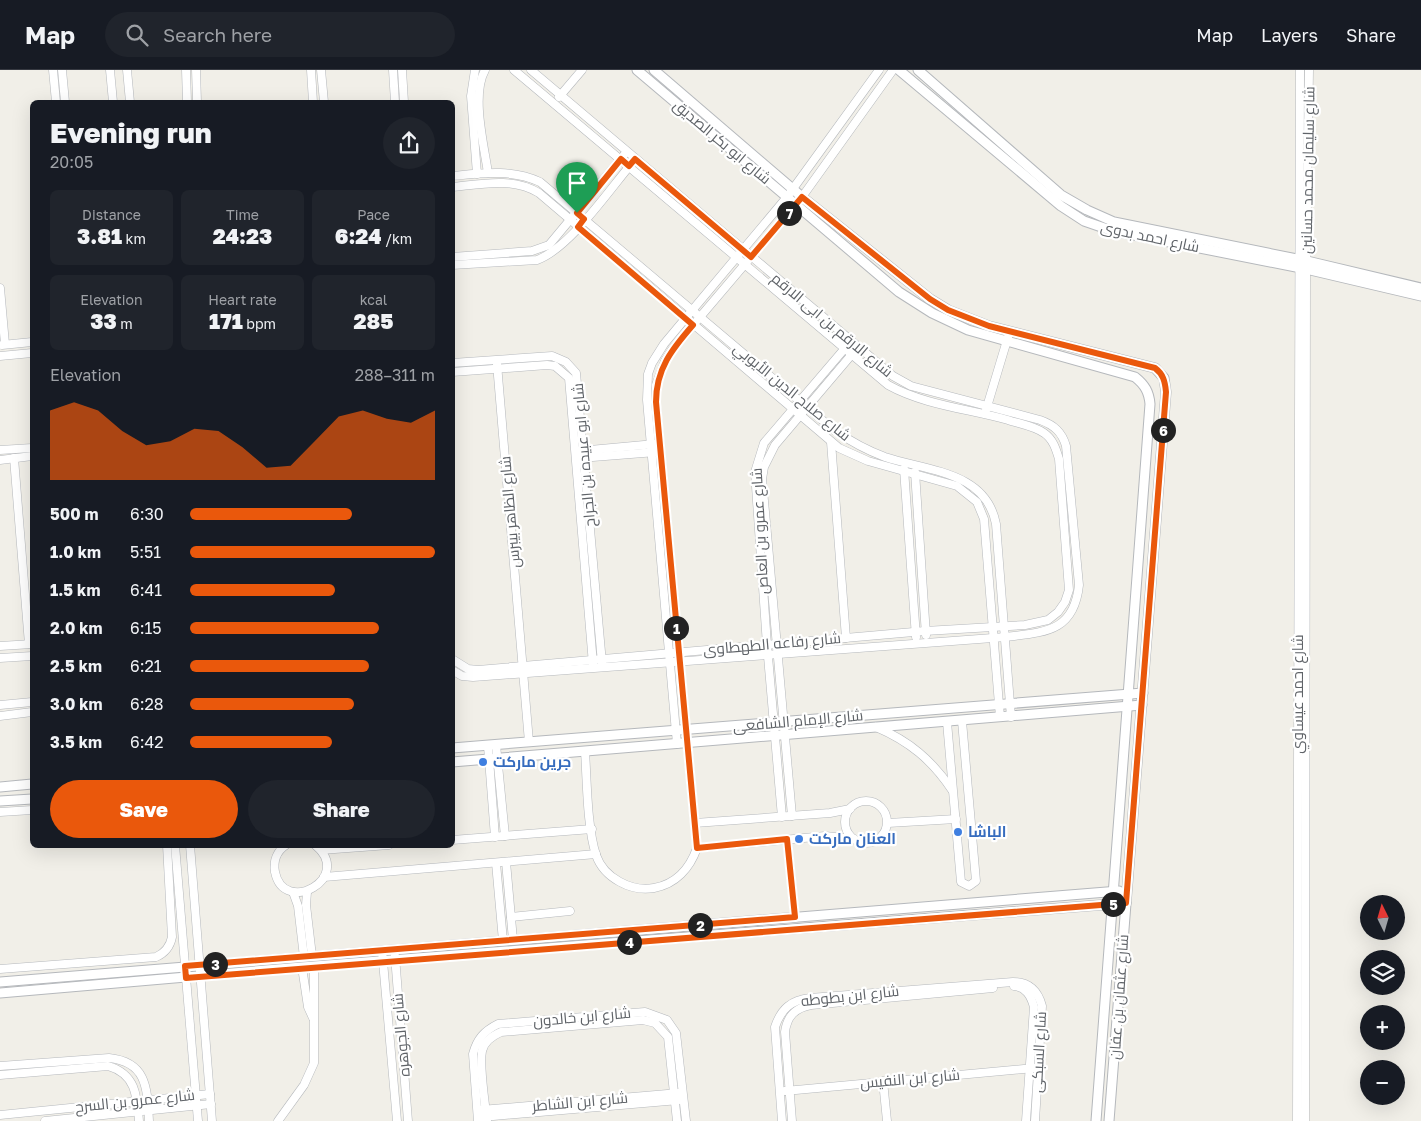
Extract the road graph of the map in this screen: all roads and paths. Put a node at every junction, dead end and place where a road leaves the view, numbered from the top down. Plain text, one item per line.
1 (53, 70) edge
2 (62, 70) edge
3 (110, 70) edge
4 (127, 70) edge
5 (186, 70) edge
6 (196, 70) edge
7 (311, 70) edge
8 (321, 70) edge
9 (393, 70) edge
10 (402, 70) edge
11 (475, 70) edge
12 (485, 70) edge
13 (514, 70) edge
14 (531, 70) edge
15 (582, 70) edge
16 (637, 70) edge
17 (654, 70) edge
18 (879, 70) edge
19 (893, 70) edge
20 (899, 70) edge
21 (918, 70) edge
22 (1300, 70) edge
23 (1309, 70) edge
24 (404, 93) junction
25 (394, 94) junction
26 (560, 95) junction
27 (56, 100) edge
28 (65, 100) edge
29 (113, 100) edge
30 (130, 100) edge
31 (187, 100) edge
32 (198, 100) edge
33 (313, 100) edge
34 (324, 100) edge
35 (395, 100) edge
36 (404, 100) edge
37 (554, 102) junction
38 (626, 152) junction
39 (621, 159) junction
40 (635, 159) junction
41 (629, 166) junction
42 (488, 173) junction
43 (477, 174) junction
44 (455, 176) edge
45 (455, 187) edge
46 (790, 193) junction
47 (800, 201) junction
48 (577, 213) junction
49 (584, 219) junction
50 (570, 221) junction
51 (578, 227) junction
52 (744, 250) junction
53 (455, 257) edge
54 (751, 257) junction
55 (737, 258) junction
56 (745, 264) junction
57 (1303, 264) junction
58 (455, 265) edge
59 (0, 288) edge
60 (1421, 288) edge
61 (1421, 296) edge
62 (692, 310) junction
63 (700, 317) junction
64 (685, 319) junction
65 (693, 325) junction
66 (1010, 331) junction
67 (1007, 341) junction
68 (30, 342) edge
69 (850, 342) junction
70 (2, 345) edge
71 (857, 348) junction
72 (844, 349) junction
73 (30, 353) edge
74 (851, 355) junction
75 (0, 356) edge
76 (496, 360) junction
77 (455, 363) edge
78 (497, 369) junction
79 (455, 372) edge
80 (800, 400) junction
81 (988, 405) junction
82 (807, 407) junction
83 (792, 410) junction
84 (985, 414) junction
85 (799, 416) junction
86 (831, 442) junction
87 (30, 448) edge
88 (651, 448) junction
89 (659, 448) junction
90 (21, 449) junction
91 (3, 450) edge
92 (576, 454) junction
93 (584, 454) junction
94 (30, 456) edge
95 (10, 459) edge
96 (904, 462) junction
97 (915, 465) junction
98 (905, 472) junction
99 (915, 474) junction
100 (1077, 556) junction
101 (1067, 557) junction
102 (1005, 626) junction
103 (993, 627) junction
104 (925, 631) junction
105 (916, 632) junction
106 (30, 635) edge
107 (994, 637) junction
108 (1006, 637) junction
109 (846, 638) junction
110 (926, 642) junction
111 (916, 643) junction
112 (30, 644) edge
113 (776, 644) junction
114 (766, 645) junction
115 (0, 646) edge
116 (678, 652) junction
117 (668, 653) junction
118 (777, 653) junction
119 (767, 654) junction
120 (30, 656) edge
121 (0, 658) edge
122 (593, 659) junction
123 (455, 661) edge
124 (679, 661) junction
125 (669, 662) junction
126 (602, 663) junction
127 (594, 668) junction
128 (523, 669) junction
129 (455, 672) edge
130 (1143, 693) junction
131 (1129, 694) junction
132 (30, 702) edge
133 (1010, 704) junction
134 (0, 705) edge
135 (999, 705) junction
136 (1142, 706) junction
137 (1128, 707) junction
138 (30, 712) edge
139 (0, 716) edge
140 (1000, 717) junction
141 (1011, 717) junction
142 (962, 721) junction
143 (784, 722) junction
144 (947, 722) junction
145 (774, 723) junction
146 (876, 727) junction
147 (676, 730) junction
148 (686, 730) junction
149 (785, 735) junction
150 (775, 736) junction
151 (529, 742) junction
152 (687, 743) junction
153 (677, 744) junction
154 (492, 745) junction
155 (455, 748) edge
156 (585, 751) junction
157 (493, 759) junction
158 (455, 762) edge
159 (30, 784) edge
160 (0, 787) edge
161 (953, 790) junction
162 (30, 799) edge
163 (0, 801) edge
164 (850, 809) junction
165 (30, 810) edge
166 (0, 812) edge
167 (792, 816) junction
168 (782, 817) junction
169 (956, 819) junction
170 (696, 823) junction
171 (888, 823) junction
172 (592, 829) junction
173 (505, 836) junction
174 (495, 837) junction
175 (787, 839) junction
176 (854, 839) junction
177 (455, 840) edge
178 (166, 848) edge
179 (175, 848) edge
180 (190, 848) edge
181 (283, 848) edge
182 (318, 848) edge
183 (697, 848) junction
184 (596, 854) junction
185 (506, 862) junction
186 (496, 863) junction
187 (324, 877) junction
188 (1127, 890) junction
189 (293, 892) junction
190 (307, 892) junction
191 (1113, 892) junction
192 (978, 902) junction
193 (1126, 903) junction
194 (963, 904) junction
195 (1112, 904) junction
196 (570, 911) dead end
197 (979, 913) junction
198 (964, 914) junction
199 (511, 917) junction
200 (795, 917) junction
201 (702, 925) junction
202 (703, 936) junction
203 (549, 937) junction
204 (513, 940) junction
205 (503, 941) junction
206 (550, 948) junction
207 (382, 950) junction
208 (394, 950) junction
209 (308, 956) junction
210 (395, 960) junction
211 (383, 961) junction
212 (199, 965) junction
213 (185, 966) junction
214 (314, 966) junction
215 (302, 967) junction
216 (0, 969) edge
217 (200, 977) junction
218 (186, 978) junction
219 (0, 982) edge
220 (1029, 989) junction
221 (0, 993) edge
222 (911, 993) junction
223 (314, 1020) junction
224 (544, 1025) junction
225 (0, 1066) edge
226 (1040, 1067) junction
227 (1030, 1068) junction
228 (0, 1075) edge
229 (883, 1081) junction
230 (790, 1091) junction
231 (780, 1092) junction
232 (210, 1094) junction
233 (196, 1095) junction
234 (675, 1096) junction
235 (684, 1096) junction
236 (148, 1100) junction
237 (137, 1101) junction
238 (1301, 1102) junction
239 (211, 1104) junction
240 (197, 1106) junction
241 (66, 1108) junction
242 (149, 1111) junction
243 (138, 1112) junction
244 (0, 1115) edge
245 (487, 1116) edge
246 (477, 1117) edge
247 (67, 1120) edge
248 (45, 1121) edge
249 (139, 1121) edge
250 (149, 1121) edge
251 (198, 1121) edge
252 (212, 1121) edge
253 (278, 1121) edge
254 (397, 1121) edge
255 (408, 1121) edge
256 (677, 1121) edge
257 (686, 1121) edge
258 (782, 1121) edge
259 (792, 1121) edge
260 (887, 1121) edge
261 (1026, 1121) edge
262 (1035, 1121) edge
263 (1096, 1121) edge
264 (1109, 1121) edge
265 (1297, 1121) edge
266 (1305, 1121) edge

1 - 27 street
2 - 28 street
3 - 29 street
4 - 30 street
5 - 31 street
6 - 32 street
7 - 33 street
8 - 34 street
9 - 25 street
10 - 24 street
11 - 43 street
12 - 42 street
13 - 37 street, شارع الارقم بن ابى الارقم
14 - 26 street, شارع الارقم بن ابى الارقم
15 - 26 street
16 - 46 street, شارع ابو بكر الصديق
17 - 46 street, شارع ابو بكر الصديق
18 - 46 street
19 - 47 street
20 - 57 street, شارع احمد بدوى
21 - 57 street, شارع احمد بدوى
22 - 57 street, شارع سليمان محمد حسانين
23 - 57 street, شارع سليمان محمد حسانين
24 - 25 street
24 - 36 street
25 - 35 street
26 - 37 street
26 - 38 street, شارع الارقم بن ابى الارقم
37 - 39 street, شارع الارقم بن ابى الارقم
38 - 39 street
38 - 40 street, شارع الارقم بن ابى الارقم
39 - 41 street, شارع الارقم بن ابى الارقم
39 - 48 street
40 - 41 street
40 - 52 street, شارع الارقم بن ابى الارقم
41 - 49 street
41 - 55 street, شارع الارقم بن ابى الارقم
42 - 43 street, شارع صلاح الدين الأيوبي
42 - 48 street, شارع صلاح الدين الأيوبي
43 - 44 street, شارع صلاح الدين الأيوبي
45 - 50 street, شارع صلاح الدين الأيوبي
46 - 47 street, شارع ابو بكر الصديق
46 - 52 street
47 - 54 street
47 - 66 street, شارع ابو بكر الصديق
47 - 67 street, شارع ابو بكر الصديق
48 - 49 street, شارع صلاح الدين الأيوبي
48 - 50 street
49 - 51 street
49 - 62 street, شارع صلاح الدين الأيوبي
50 - 51 street, شارع صلاح الدين الأيوبي
50 - 53 street
51 - 58 street
51 - 64 street, شارع صلاح الدين الأيوبي
52 - 54 street, شارع الارقم بن ابى الارقم
52 - 55 street
54 - 56 street
54 - 69 street, شارع الارقم بن ابى الارقم
55 - 56 street, شارع الارقم بن ابى الارقم
55 - 62 street
56 - 63 street
56 - 72 street, شارع الارقم بن ابى الارقم
57 - 60 street, شارع احمد بدوى
57 - 61 street, شارع احمد بدوى
57 - 238 street, شارع احمد عيساوي
59 - 70 street
62 - 63 street, شارع صلاح الدين الأيوبي
62 - 64 street
63 - 65 street
63 - 80 street, شارع صلاح الدين الأيوبي
64 - 65 street, شارع صلاح الدين الأيوبي
64 - 88 street
65 - 83 street, شارع صلاح الدين الأيوبي
65 - 89 street
66 - 67 street
66 - 130 street, شارع عثمان بن عفان
67 - 81 street
67 - 131 street, شارع عثمان بن عفان
68 - 70 street
69 - 71 street, شارع الارقم بن ابى الارقم
69 - 72 street, شارع عمرو بن العاص
71 - 74 street, شارع عمرو بن العاص
71 - 81 street, شارع الارقم بن ابى الارقم
72 - 74 street, شارع الارقم بن ابى الارقم
72 - 80 street, شارع عمرو بن العاص
73 - 75 street
74 - 82 street, شارع عمرو بن العاص
74 - 84 street, شارع الارقم بن ابى الارقم
76 - 77 street, شارع ابو عبيده بن الجراح
76 - 78 street, شارع الظاهر بيبرس
76 - 93 street, شارع ابو عبيده بن الجراح
78 - 79 street, شارع ابو عبيده بن الجراح
78 - 92 street, شارع ابو عبيده بن الجراح
78 - 128 street, شارع الظاهر بيبرس
80 - 82 street, شارع صلاح الدين الأيوبي
80 - 83 street, شارع عمرو بن العاص
81 - 84 street
81 - 100 street, شارع الارقم بن ابى الارقم
82 - 85 street, شارع عمرو بن العاص
82 - 96 street, شارع صلاح الدين الأيوبي
83 - 85 street, شارع صلاح الدين الأيوبي
83 - 114 street, شارع عمرو بن العاص
84 - 101 street, شارع الارقم بن ابى الارقم
85 - 86 street, شارع صلاح الدين الأيوبي
85 - 113 street, شارع عمرو بن العاص
86 - 98 street, شارع صلاح الدين الأيوبي
86 - 109 street
87 - 90 street
88 - 89 street
88 - 93 street
88 - 117 street
89 - 116 street
90 - 91 street
90 - 95 street
91 - 95 street
92 - 93 street
92 - 122 street, شارع ابو عبيده بن الجراح
93 - 126 street, شارع ابو عبيده بن الجراح
94 - 95 street
95 - 106 street
96 - 97 street, شارع صلاح الدين الأيوبي
96 - 98 street
97 - 99 street
97 - 102 street, شارع صلاح الدين الأيوبي
98 - 99 street, شارع صلاح الدين الأيوبي
98 - 105 street
99 - 103 street, شارع صلاح الدين الأيوبي
99 - 104 street
100 - 101 street
100 - 108 street, شارع الارقم بن ابى الارقم
101 - 102 street, شارع الارقم بن ابى الارقم
102 - 103 street, شارع رفاعه الطهطاوى
102 - 108 street, شارع صلاح الدين الأيوبي
103 - 104 street, شارع رفاعه الطهطاوى
103 - 107 street, شارع صلاح الدين الأيوبي
104 - 105 street, شارع رفاعه الطهطاوى
104 - 110 street
105 - 109 street, شارع رفاعه الطهطاوى
105 - 111 street
107 - 108 street, شارع رفاعه الطهطاوى
107 - 110 street, شارع رفاعه الطهطاوى
107 - 135 street, شارع صلاح الدين الأيوبي
108 - 133 street, شارع صلاح الدين الأيوبي
109 - 113 street, شارع رفاعه الطهطاوى
110 - 111 street, شارع رفاعه الطهطاوى
111 - 118 street, شارع رفاعه الطهطاوى
112 - 115 street
113 - 114 street, شارع رفاعه الطهطاوى
113 - 118 street, شارع عمرو بن العاص
114 - 116 street, شارع رفاعه الطهطاوى
114 - 119 street, شارع عمرو بن العاص
116 - 117 street, شارع رفاعه الطهطاوى
116 - 124 street
117 - 125 street
117 - 126 street, شارع رفاعه الطهطاوى
118 - 119 street, شارع رفاعه الطهطاوى
118 - 143 street, شارع عمرو بن العاص
119 - 124 street, شارع رفاعه الطهطاوى
119 - 145 street, شارع عمرو بن العاص
120 - 121 street
122 - 126 street, شارع رفاعه الطهطاوى
122 - 127 street, شارع ابو عبيده بن الجراح
122 - 128 street, شارع رفاعه الطهطاوى
123 - 128 street, شارع رفاعه الطهطاوى
124 - 125 street, شارع رفاعه الطهطاوى
124 - 148 street
125 - 126 street, شارع رفاعه الطهطاوى
125 - 147 street
126 - 127 street, شارع رفاعه الطهطاوى
127 - 128 street, شارع رفاعه الطهطاوى
128 - 129 street, شارع رفاعه الطهطاوى
128 - 151 street, شارع الظاهر بيبرس
130 - 131 street, شارع الإمام الشافعى
130 - 136 street, شارع عثمان بن عفان
131 - 133 street, شارع الإمام الشافعى
131 - 137 street, شارع عثمان بن عفان
132 - 134 street
133 - 135 street, شارع الإمام الشافعى
133 - 141 street, شارع صلاح الدين الأيوبي
135 - 140 street, شارع صلاح الدين الأيوبي
135 - 143 street, شارع الإمام الشافعى
136 - 137 street, شارع الإمام الشافعى
136 - 188 street, شارع عثمان بن عفان
137 - 141 street, شارع الإمام الشافعى
137 - 191 street, شارع عثمان بن عفان
138 - 139 street
140 - 141 street, شارع الإمام الشافعى
140 - 142 street, شارع الإمام الشافعى
142 - 144 street, شارع الإمام الشافعى
142 - 169 street
143 - 145 street, شارع الإمام الشافعى
143 - 149 street, شارع عمرو بن العاص
144 - 146 street, شارع الإمام الشافعى
144 - 161 street
145 - 148 street, شارع الإمام الشافعى
145 - 150 street, شارع عمرو بن العاص
146 - 149 street, شارع الإمام الشافعى
146 - 161 street
147 - 148 street, شارع الإمام الشافعى
147 - 151 street, شارع الإمام الشافعى
147 - 153 street
148 - 152 street
149 - 150 street, شارع الإمام الشافعى
149 - 167 street, شارع عمرو بن العاص
150 - 152 street, شارع الإمام الشافعى
150 - 168 street, شارع عمرو بن العاص
151 - 154 street, شارع الإمام الشافعى
152 - 153 street, شارع الإمام الشافعى
152 - 170 street
153 - 156 street, شارع الإمام الشافعى
154 - 155 street, شارع الإمام الشافعى
154 - 157 street
156 - 157 street, شارع الإمام الشافعى
156 - 172 street
157 - 158 street, شارع الإمام الشافعى
157 - 173 street
157 - 174 street
159 - 160 street
161 - 169 street
162 - 163 street
164 - 167 street
164 - 171 street
164 - 176 street
165 - 166 street
167 - 168 street
168 - 170 street
169 - 171 street
170 - 183 street
171 - 176 street
172 - 173 street
172 - 184 street
173 - 174 street
174 - 177 street
175 - 176 street
175 - 183 street
175 - 200 street
178 - 216 street
179 - 213 street
180 - 212 street
181 - 189 street
182 - 187 street
183 - 184 street
184 - 185 street
185 - 186 street
185 - 199 street
186 - 187 street
186 - 205 street
187 - 190 street
188 - 191 street
188 - 193 street, شارع عثمان بن عفان
189 - 190 street
189 - 209 street
190 - 209 street
191 - 192 street
191 - 195 street, شارع عثمان بن عفان
192 - 194 street
192 - 197 street
193 - 195 street
193 - 264 street, شارع عثمان بن عفان
194 - 198 street
194 - 200 street
195 - 197 street
195 - 263 street, شارع عثمان بن عفان
196 - 199 street
197 - 198 street
198 - 202 street
199 - 204 street
200 - 201 street
201 - 202 street
201 - 203 street
202 - 206 street
203 - 204 street
203 - 206 street
204 - 205 street
205 - 208 street
206 - 210 street
207 - 208 street
207 - 209 street
207 - 211 street, شارع الجوهره
208 - 210 street, شارع الجوهره
209 - 212 street
210 - 211 street
210 - 255 street, شارع الجوهره
211 - 214 street
211 - 254 street, شارع الجوهره
212 - 213 street
212 - 217 street
213 - 218 street
213 - 219 street
214 - 215 street
214 - 223 street
215 - 217 street
215 - 223 street
217 - 218 street
217 - 232 street
218 - 221 street
218 - 233 street
220 - 222 street, شارع ابن بطوطه
220 - 226 street, شارع السبكى
220 - 227 street, شارع السبكى
222 - 230 street, شارع ابن بطوطه
222 - 231 street, شارع ابن بطوطه
223 - 253 street
224 - 234 street, شارع ابن خالدون
224 - 235 street, شارع ابن خالدون
224 - 245 street, شارع ابن خالدون
224 - 246 street, شارع ابن خالدون
225 - 236 street
226 - 227 street, شارع ابن النفيس
226 - 262 street, شارع السبكى
227 - 229 street, شارع ابن النفيس
227 - 261 street, شارع السبكى
228 - 237 street
229 - 230 street, شارع ابن النفيس
229 - 260 street
230 - 231 street, شارع ابن النفيس
230 - 259 street, شارع ابن بطوطه
231 - 258 street, شارع ابن بطوطه
232 - 233 street, شارع عمرو بن السرح
232 - 239 street
233 - 236 street, شارع عمرو بن السرح
233 - 240 street
234 - 235 street, شارع ابن الشاطر
234 - 245 street, شارع ابن الشاطر
234 - 256 street, شارع ابن خالدون
235 - 257 street, شارع ابن خالدون
236 - 237 street, شارع عمرو بن السرح
236 - 242 street
237 - 241 street, شارع عمرو بن السرح
237 - 243 street
238 - 265 street, شارع احمد عيساوي
238 - 266 street, شارع احمد عيساوي
239 - 240 street, شارع عمرو بن السرح
239 - 252 street
240 - 242 street, شارع عمرو بن السرح
240 - 251 street
241 - 244 street, شارع عمرو بن السرح
241 - 247 street
242 - 243 street, شارع عمرو بن السرح
242 - 250 street
243 - 247 street, شارع عمرو بن السرح
243 - 249 street
245 - 246 street, شارع ابن الشاطر
247 - 248 street, شارع عمرو بن السرح

